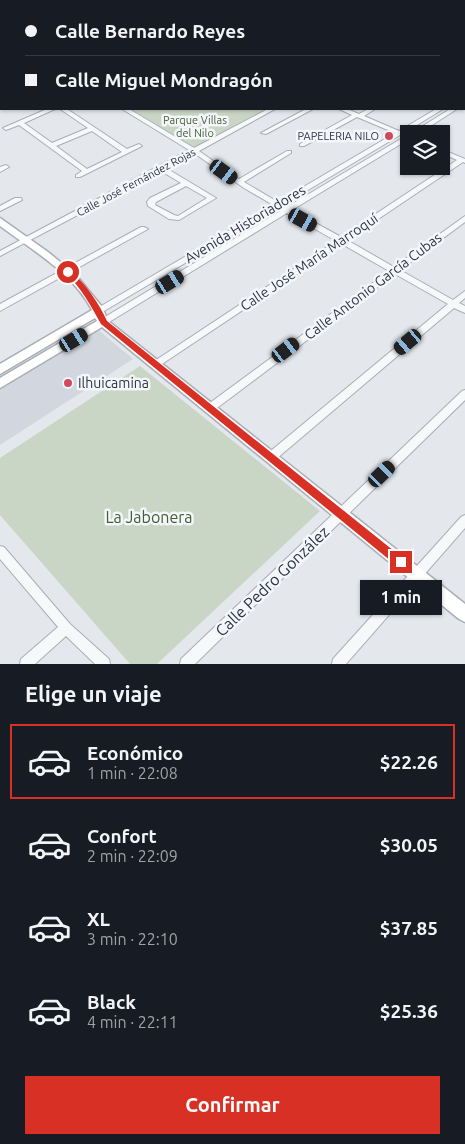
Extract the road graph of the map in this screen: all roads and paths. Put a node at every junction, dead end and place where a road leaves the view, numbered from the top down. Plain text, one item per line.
1 (50, 110) edge
2 (64, 110) edge
3 (127, 110) edge
4 (270, 110) edge
5 (308, 110) edge
6 (344, 110) edge
7 (370, 110) edge
8 (438, 110) edge
9 (452, 110) edge
10 (358, 116) junction
11 (20, 123) junction
12 (428, 125) edge
13 (6, 128) dead end
14 (92, 129) junction
15 (264, 133) dead end
16 (399, 133) junction
17 (400, 142) edge
18 (52, 146) junction
19 (138, 146) dead end
20 (302, 146) dead end
21 (195, 151) junction
22 (127, 152) junction
23 (289, 152) dead end
24 (450, 155) edge
25 (464, 160) edge
26 (161, 168) junction
27 (86, 171) junction
28 (78, 176) dead end
29 (239, 182) junction
30 (186, 183) junction
31 (18, 200) dead end
32 (277, 205) junction
33 (0, 208) edge
34 (287, 210) junction
35 (465, 218) edge
36 (0, 221) edge
37 (144, 229) dead end
38 (340, 240) junction
39 (26, 241) junction
40 (0, 254) edge
41 (394, 270) junction
42 (68, 272) junction
43 (465, 294) edge
44 (454, 304) junction
45 (0, 308) edge
46 (465, 310) edge
47 (101, 317) junction
48 (156, 364) junction
49 (0, 370) edge
50 (0, 384) edge
51 (465, 394) edge
52 (210, 408) junction
53 (271, 457) junction
54 (341, 514) junction
55 (465, 520) edge
56 (2, 559) edge
57 (416, 574) junction
58 (465, 614) edge
59 (66, 628) junction
60 (26, 664) edge
61 (104, 664) edge
62 (186, 664) edge
63 (338, 664) edge

1 - 11 street
2 - 14 street
3 - 21 street
4 - 21 street, Calle José Fernández Rojas
5 - 15 street
6 - 10 street
7 - 10 street
8 - 16 street, Avenida Historiadores
9 - 12 street, Avenida Historiadores
10 - 16 street
10 - 20 street
11 - 13 street
11 - 18 street
14 - 18 street
14 - 22 street
16 - 32 street, Avenida Historiadores
17 - 34 street, Avenida Historiadores
18 - 27 street
19 - 22 street
21 - 26 street, Calle José Fernández Rojas
21 - 29 street
22 - 27 street
23 - 29 street
24 - 25 street
25 - 38 street, Calle José María Marroquí
26 - 30 street
26 - 39 street, Calle José Fernández Rojas
27 - 28 street
29 - 32 street
30 - 30 street
31 - 33 street
32 - 34 street
32 - 47 street, Avenida Historiadores
34 - 38 street
34 - 47 street, Avenida Historiadores
35 - 41 street, Calle Antonio García Cubas
36 - 39 street
37 - 42 street
38 - 41 street
38 - 48 street, Calle José María Marroquí
39 - 40 street, Calle José Fernández Rojas
39 - 42 street
41 - 44 street
41 - 52 street, Calle Antonio García Cubas
42 - 45 street
42 - 47 street
43 - 44 street
44 - 46 street
44 - 53 street
47 - 48 street
47 - 49 street, Avenida Historiadores
47 - 50 street, Avenida Historiadores
48 - 52 street
51 - 54 street, Calle Pedro González
52 - 53 street
53 - 54 street
54 - 57 street
54 - 62 street, Calle Pedro González
55 - 57 street
56 - 59 street
57 - 58 street
57 - 63 street
59 - 60 street
59 - 61 street

